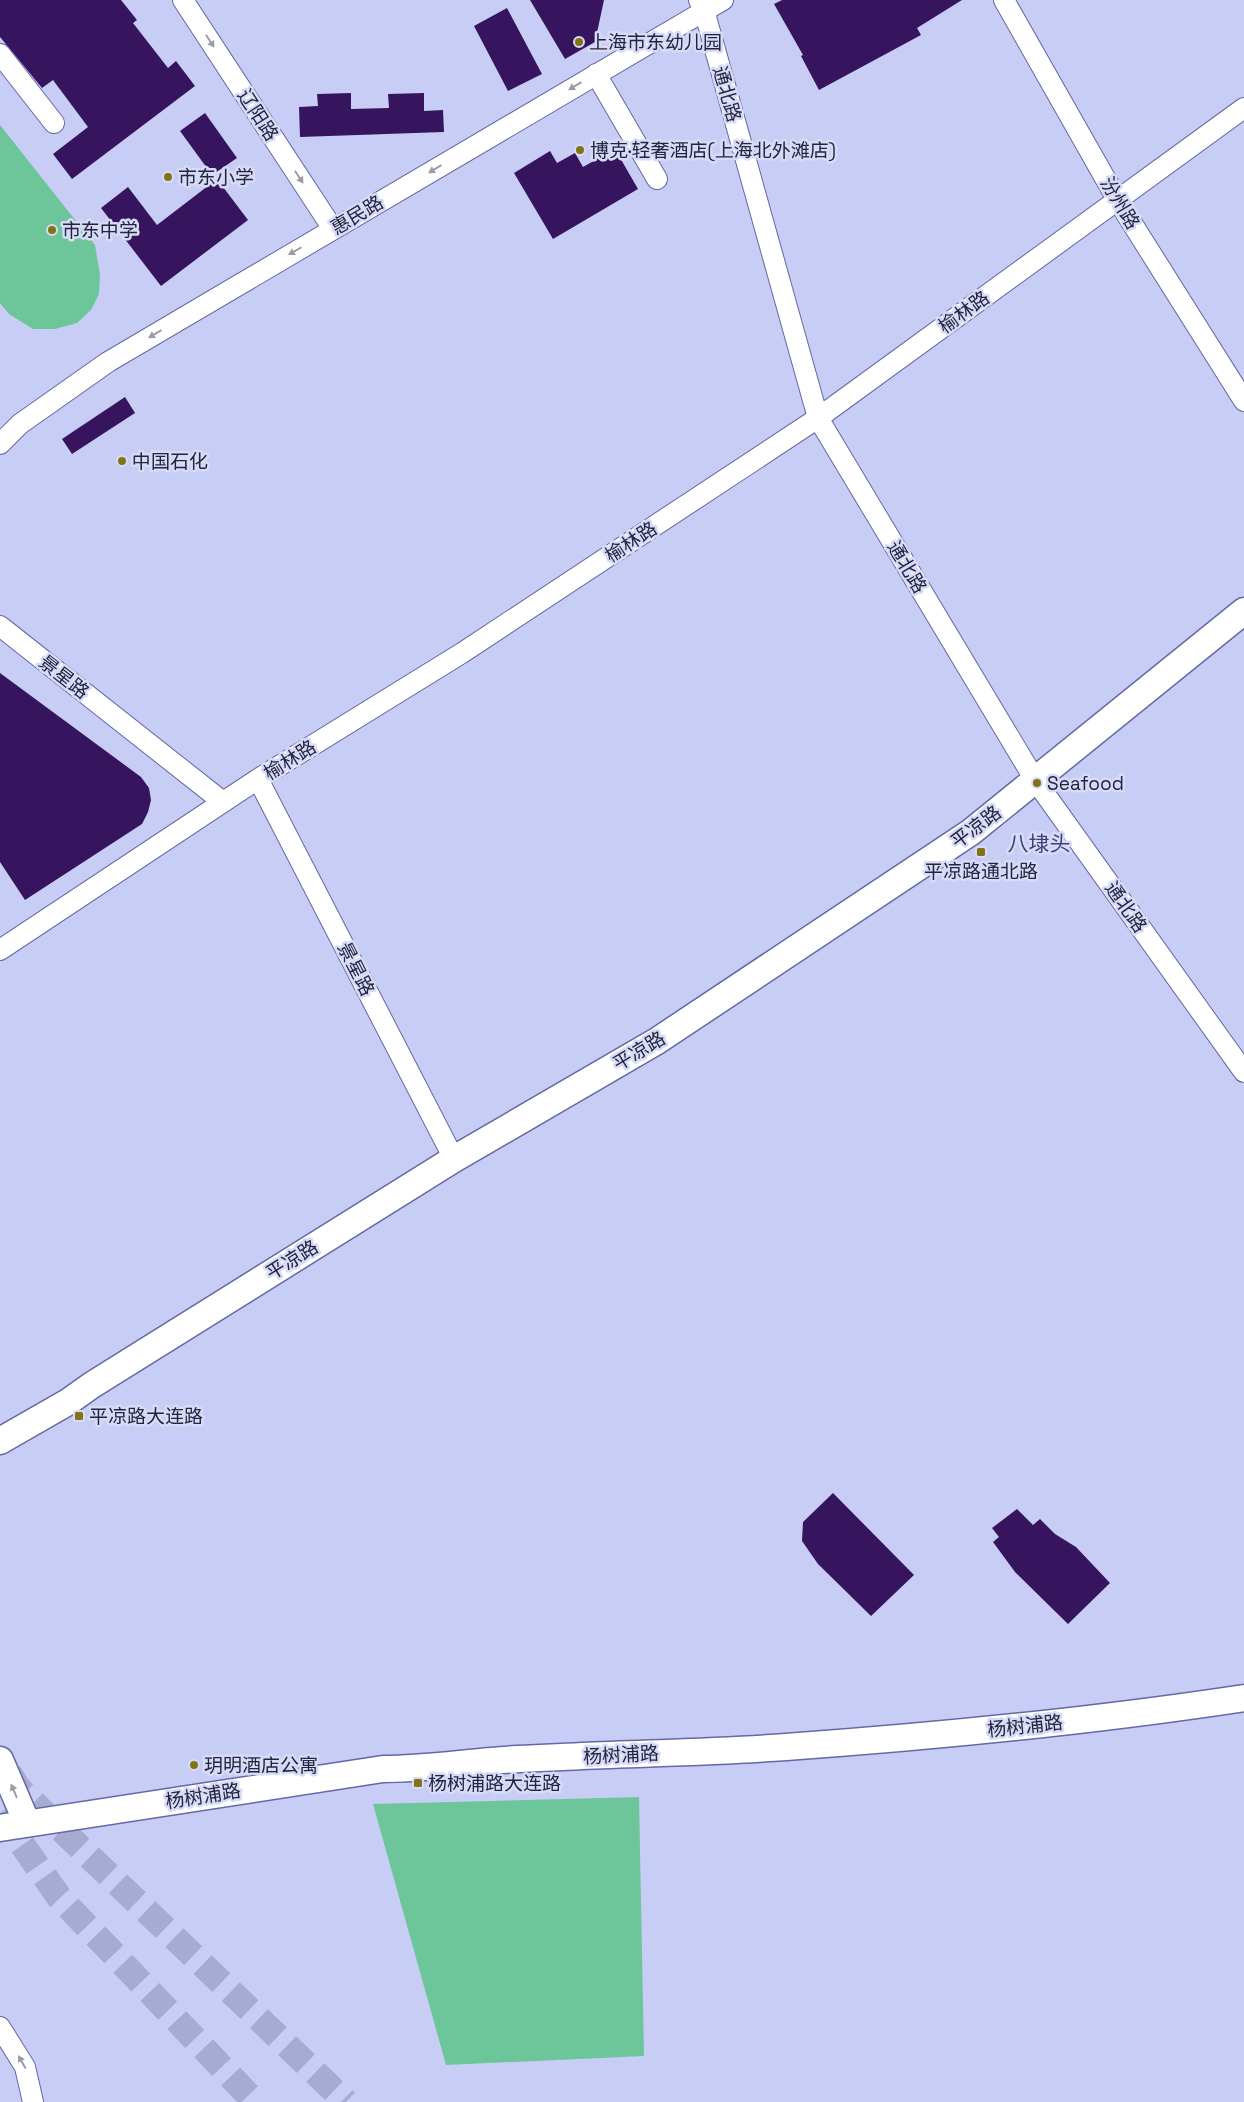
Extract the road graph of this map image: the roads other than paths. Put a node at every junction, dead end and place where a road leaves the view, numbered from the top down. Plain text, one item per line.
1 (183, 0) edge
2 (723, 0) edge
3 (1004, 0) edge
4 (702, 5) edge
5 (0, 54) edge
6 (596, 74) junction
7 (1244, 108) edge
8 (54, 123) dead end
9 (657, 179) dead end
10 (1118, 201) junction
11 (333, 229) junction
12 (1244, 401) edge
13 (818, 418) junction
14 (0, 444) edge
15 (1244, 611) edge
16 (0, 626) edge
17 (258, 779) junction
18 (1035, 780) junction
19 (223, 802) junction
20 (0, 950) edge
21 (1244, 1072) edge
22 (454, 1159) junction
23 (0, 1441) edge
24 (1244, 1698) edge
25 (0, 1760) edge
26 (26, 1823) junction
27 (0, 1828) edge
28 (0, 2027) edge
29 (33, 2102) edge

1 -> 11 street, 辽阳路
2 - 4 street, 惠民路
3 - 10 street, 汾州路
4 - 6 street, 惠民路
4 - 13 street, 通北路
5 - 8 street
6 - 9 street
6 -> 11 street, 惠民路
7 - 10 street, 榆林路
10 - 12 street, 汾州路
10 - 13 street, 榆林路
11 -> 14 street, 惠民路
13 - 17 street, 榆林路
13 - 18 street, 通北路
15 - 18 main road, 平凉路
16 - 19 street, 景星路
17 - 19 street, 榆林路
17 - 22 street, 景星路
18 - 21 street, 通北路
18 - 22 main road, 平凉路
19 - 20 street, 榆林路
22 - 23 main road, 平凉路
24 - 26 main road, 杨树浦路
26 -> 25 main road
26 - 27 main road, 杨树浦路
29 -> 28 street

